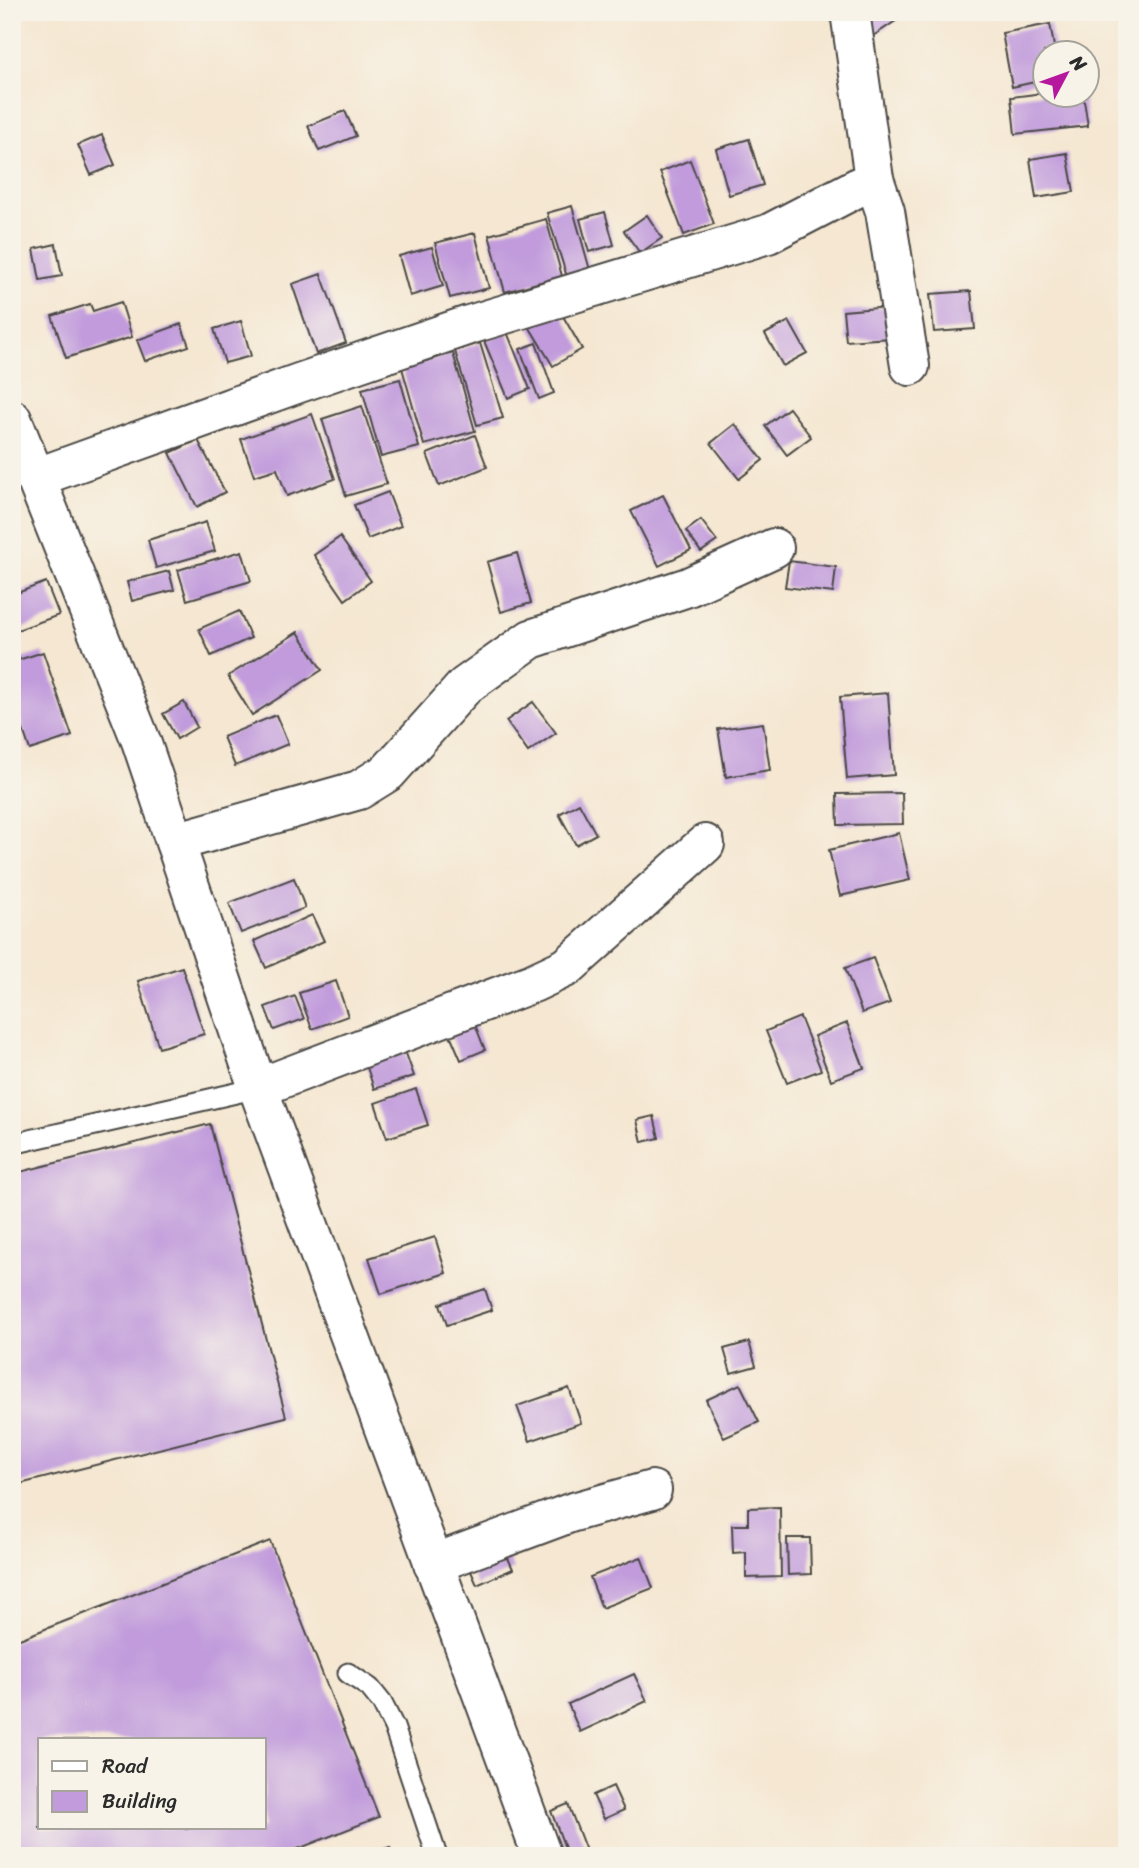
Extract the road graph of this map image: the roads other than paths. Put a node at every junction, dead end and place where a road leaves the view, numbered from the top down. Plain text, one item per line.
1 (850, 12) edge
2 (874, 179) junction
3 (910, 366) dead end
4 (12, 419) edge
5 (35, 478) junction
6 (774, 548) dead end
7 (175, 842) junction
8 (705, 844) dead end
9 (258, 1088) junction
10 (12, 1144) edge
11 (652, 1490) dead end
12 (433, 1564) junction
13 (348, 1673) dead end
14 (437, 1856) edge
15 (542, 1856) edge

1 - 2 street
2 - 3 street
2 - 5 street
4 - 5 street
5 - 7 street
6 - 7 street
7 - 9 street
8 - 9 street
9 - 10 lane
9 - 12 street
11 - 12 street
12 - 15 street
13 - 14 lane

